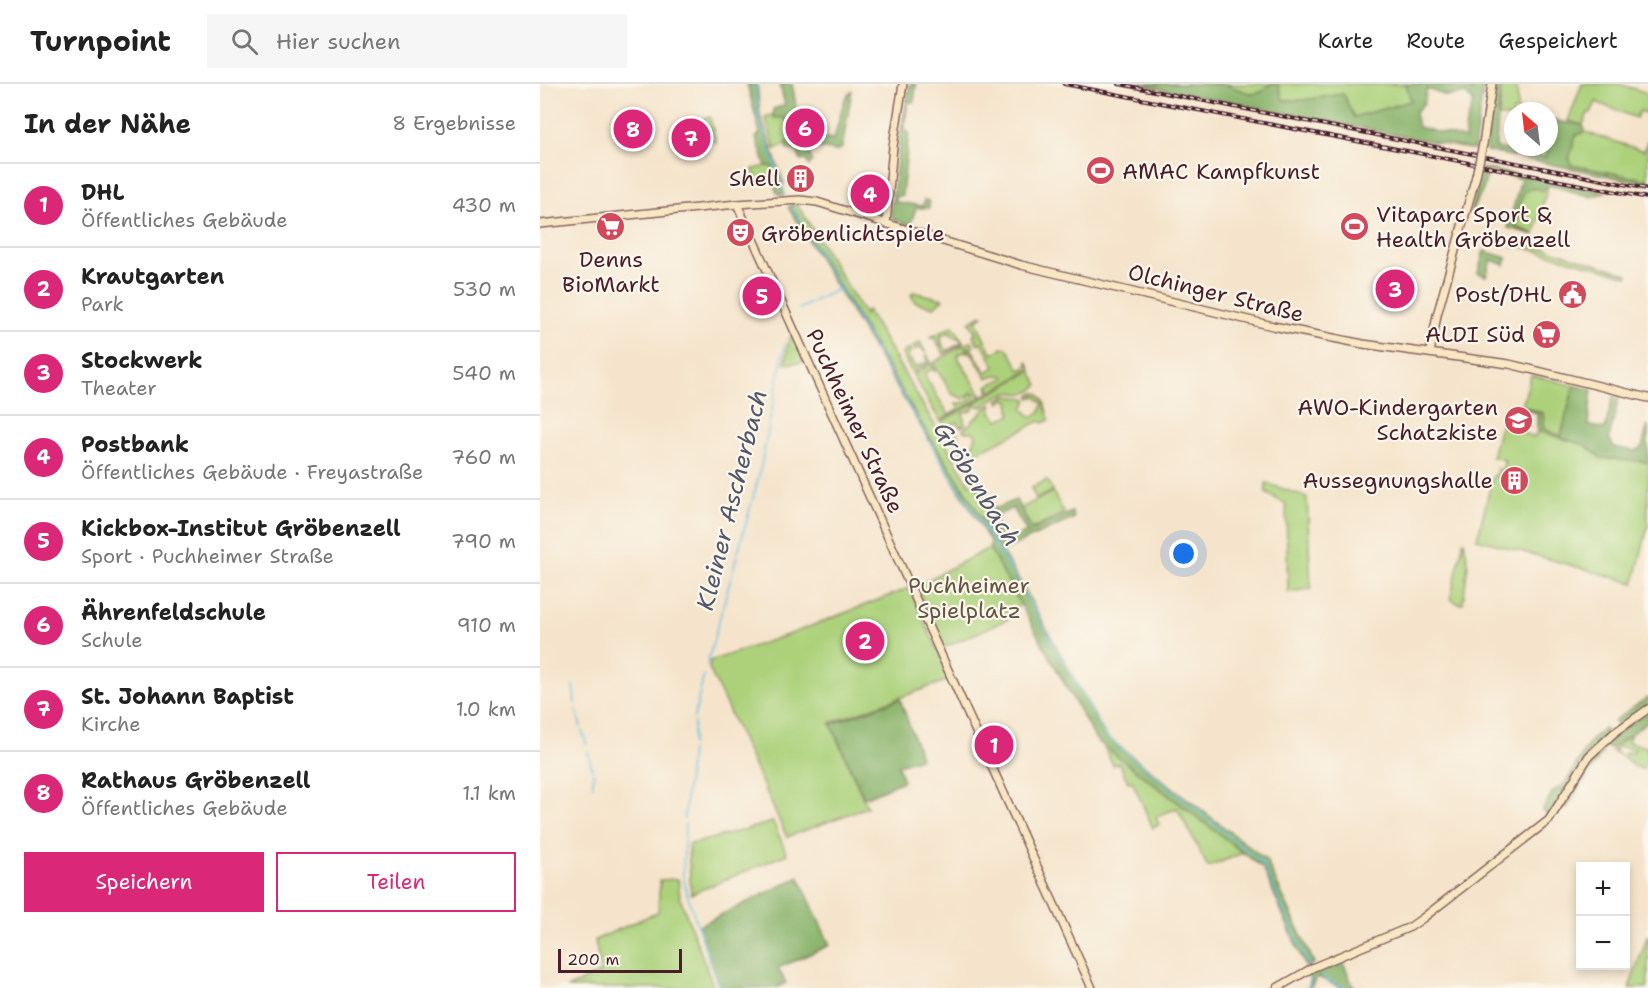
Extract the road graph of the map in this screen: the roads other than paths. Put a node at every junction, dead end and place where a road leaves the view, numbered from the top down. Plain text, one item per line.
1 (903, 84) edge
2 (1492, 84) edge
3 (752, 203) junction
4 (737, 204) junction
5 (886, 208) junction
6 (742, 216) junction
7 (867, 216) junction
8 (540, 224) edge
9 (886, 224) junction
10 (1430, 353) junction
11 (1648, 398) edge
12 (1648, 709) edge
13 (1092, 988) edge
14 (1277, 988) edge

1 - 5 street
2 - 10 street, bridge
3 - 4 street, Olchinger Straße
3 - 6 street
3 - 7 street, Olchinger Straße
4 - 6 street, Puchheimer Straße
4 - 8 street, Olchinger Straße
5 - 7 street
5 - 9 street
6 - 13 street, Puchheimer Straße
7 - 9 street, Olchinger Straße
9 - 10 street, Olchinger Straße
10 - 11 street, Olchinger Straße
12 - 14 street

